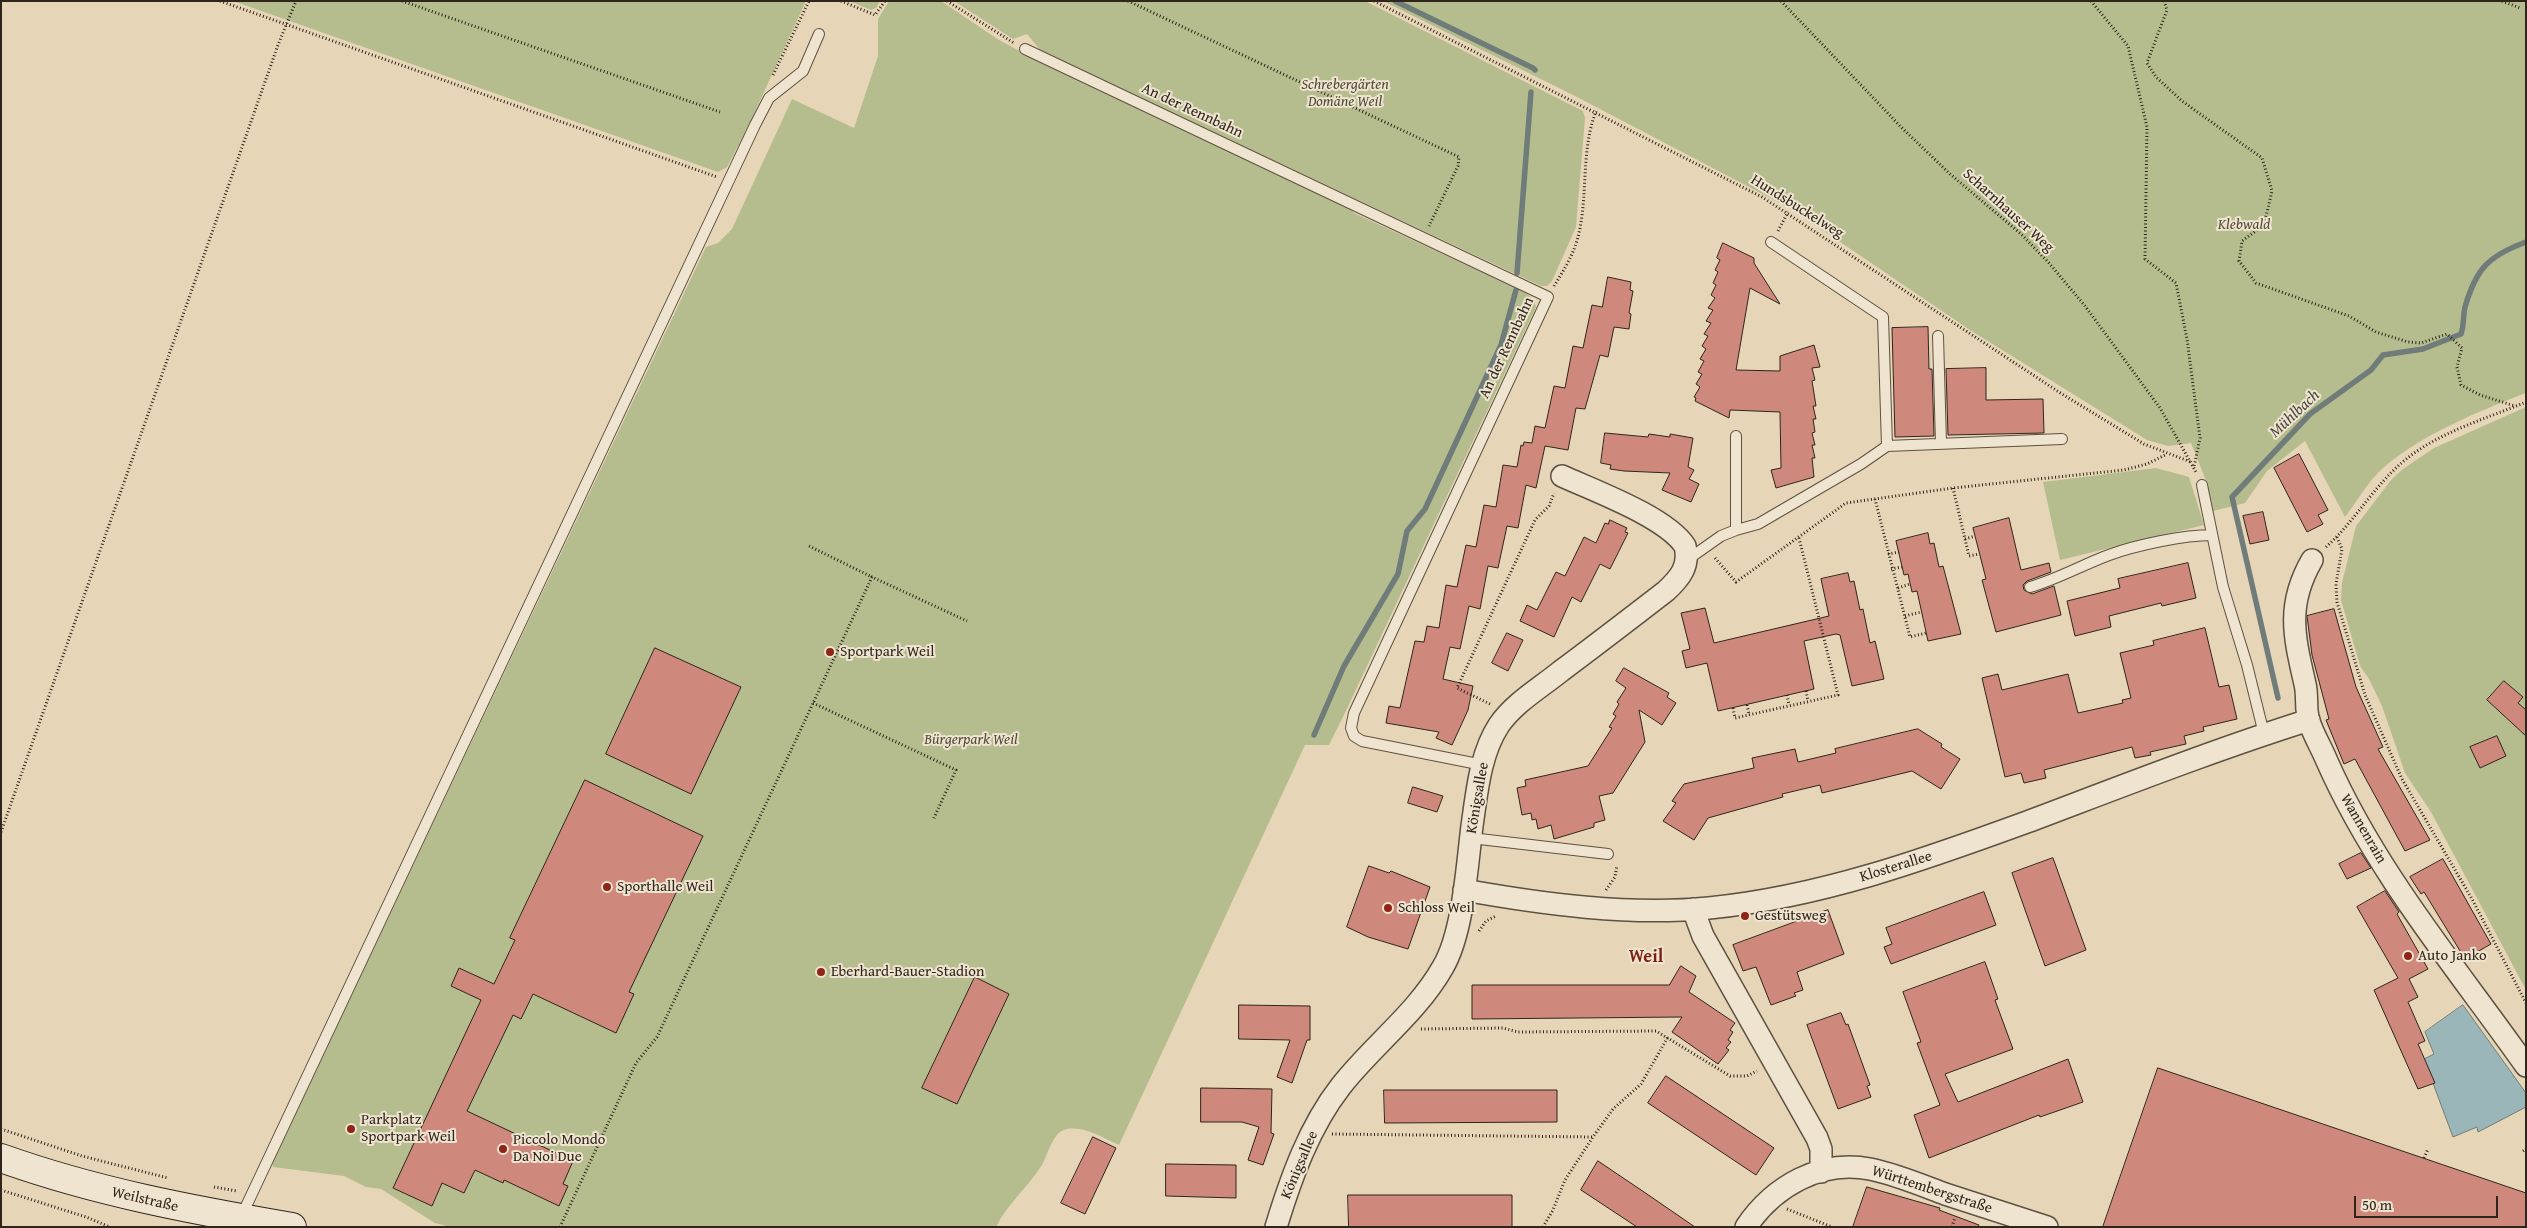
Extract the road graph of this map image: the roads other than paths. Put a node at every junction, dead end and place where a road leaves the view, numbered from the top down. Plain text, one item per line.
1 (819, 34) dead end
2 (1025, 49) road end
3 (1771, 242) road end
4 (1938, 336) dead end
5 (1736, 436) dead end
6 (2062, 439) dead end
7 (1941, 443) junction
8 (1887, 446) junction
9 (1562, 476) road end
10 (2202, 485) dead end
11 (1736, 530) junction
12 (2212, 535) junction
13 (1687, 560) junction
14 (2312, 560) road end
15 (2030, 587) dead end
16 (2308, 720) junction
17 (2264, 734) junction
18 (1482, 765) junction
19 (1471, 838) junction
20 (1608, 854) road end
21 (1464, 890) junction
22 (1693, 909) junction
23 (2526, 1066) edge
24 (1, 1158) edge
25 (1821, 1172) junction
26 (240, 1222) edge
27 (292, 1227) edge
28 (1276, 1227) edge
29 (1746, 1227) edge
30 (2047, 1227) edge

1 - 26 lane
2 - 18 lane, An der Rennbahn
3 - 8 lane
4 - 7 lane
5 - 11 lane
6 - 7 lane
7 - 8 lane
8 - 11 lane
9 - 13 street
10 - 12 lane
11 - 13 lane
12 - 15 lane
12 - 17 lane
13 - 18 street, Königsallee
14 - 16 street, Wannenrain
16 - 17 street, Klosterallee
16 - 23 street, Wannenrain
17 - 22 street, Klosterallee
18 - 19 street, Königsallee
19 - 20 lane
19 - 21 street, Königsallee
21 - 22 street, Klosterallee
21 - 28 street, Königsallee
22 - 25 street
24 - 26 main road, Weilstraße
25 - 29 street, Württembergstraße
25 - 30 street, Württembergstraße
26 - 27 main road, Weilstraße

